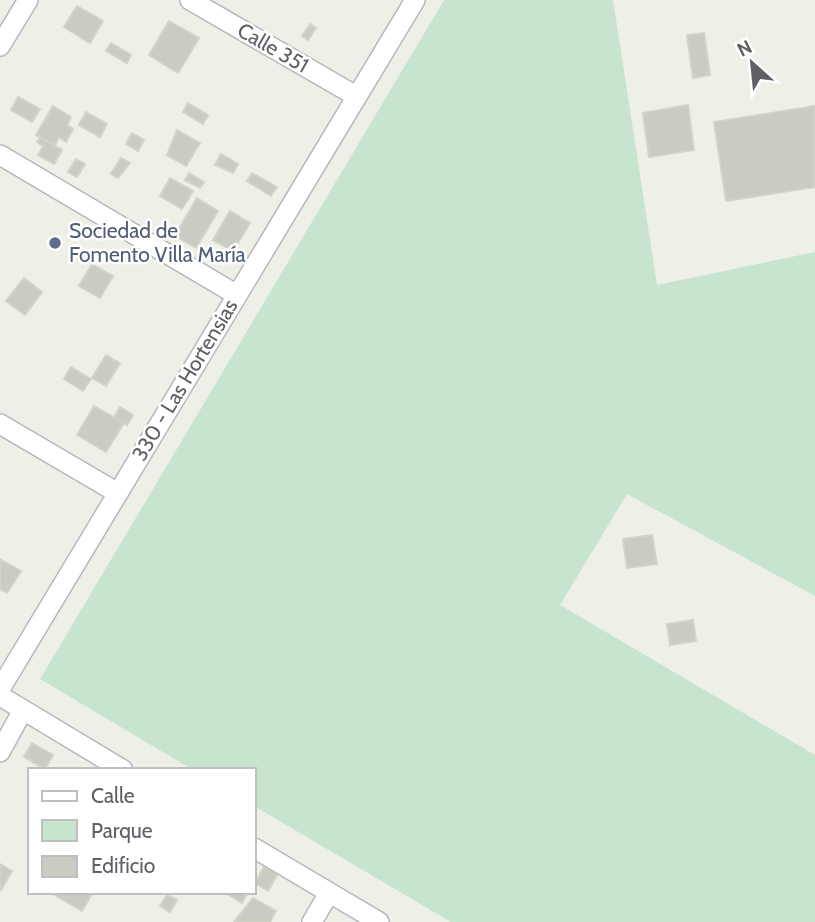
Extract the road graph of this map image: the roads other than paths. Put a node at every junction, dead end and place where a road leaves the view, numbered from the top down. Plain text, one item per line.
1 (28, 0) edge
2 (190, 0) edge
3 (415, 0) edge
4 (0, 46) edge
5 (356, 96) junction
6 (0, 155) edge
7 (237, 295) junction
8 (0, 424) edge
9 (117, 492) junction
10 (0, 688) edge
11 (0, 696) edge
12 (23, 710) junction
13 (0, 752) edge
14 (120, 768) edge
15 (256, 849) edge
16 (329, 893) junction
17 (312, 922) edge
18 (379, 922) edge

1 - 4 street
2 - 5 street, Calle 351
3 - 5 street, 330 - Las Hortensias
5 - 7 street, 330 - Las Hortensias
6 - 7 street
7 - 9 street, 330 - Las Hortensias
8 - 9 street
9 - 10 street, 330 - Las Hortensias
11 - 12 street
12 - 13 street
12 - 14 street
15 - 16 street
16 - 17 street
16 - 18 street

